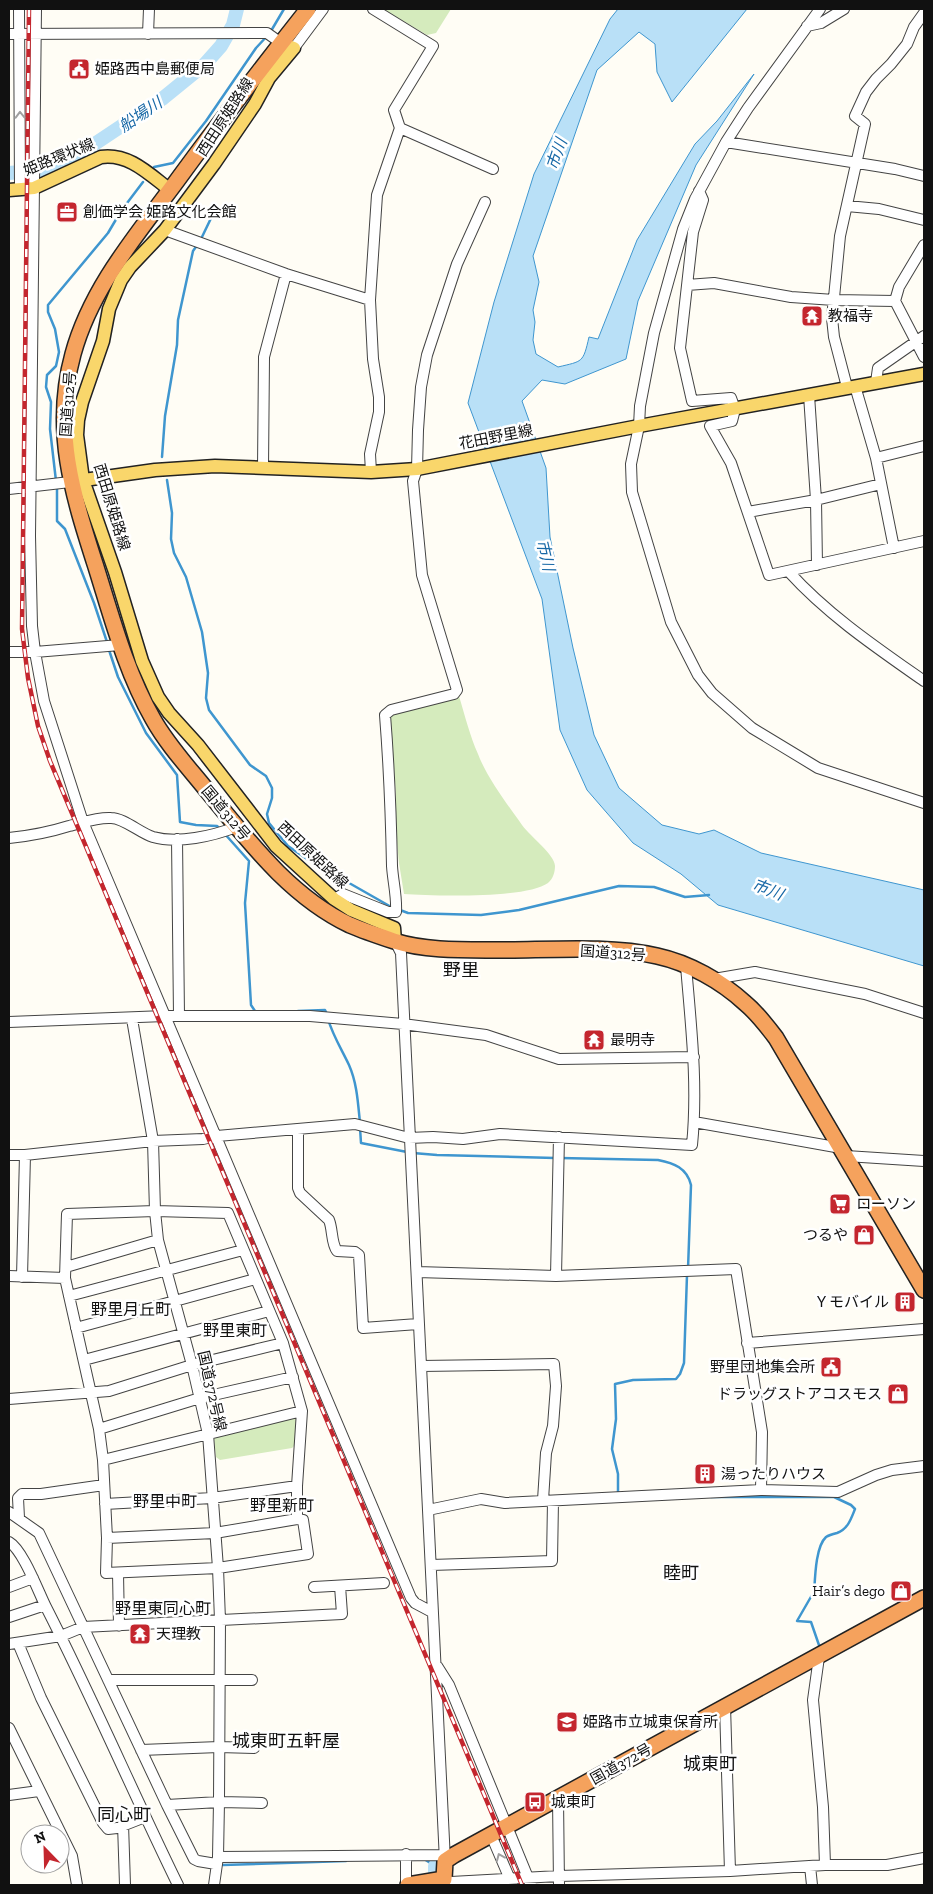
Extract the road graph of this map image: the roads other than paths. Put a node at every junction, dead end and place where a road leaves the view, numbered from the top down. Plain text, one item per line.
1 (19, 9) edge
2 (36, 9) edge
3 (149, 9) edge
4 (308, 9) edge
5 (323, 9) edge
6 (373, 9) edge
7 (820, 9) edge
8 (844, 9) edge
9 (924, 13) edge
10 (806, 26) junction
11 (148, 34) junction
12 (14, 35) edge
13 (35, 35) junction
14 (287, 45) junction
15 (400, 128) junction
16 (726, 142) junction
17 (856, 162) junction
18 (493, 169) dead end
19 (924, 176) edge
20 (16, 186) edge
21 (34, 188) junction
22 (170, 190) junction
23 (699, 191) junction
24 (484, 202) dead end
25 (847, 206) junction
26 (924, 220) edge
27 (166, 230) junction
28 (924, 245) edge
29 (286, 274) junction
30 (687, 286) junction
31 (370, 300) junction
32 (834, 300) junction
33 (895, 301) junction
34 (924, 336) edge
35 (915, 342) junction
36 (924, 357) edge
37 (924, 374) edge
38 (876, 382) junction
39 (851, 387) junction
40 (809, 395) junction
41 (735, 409) junction
42 (635, 427) junction
43 (924, 446) edge
44 (876, 458) junction
45 (263, 468) junction
46 (421, 468) junction
47 (371, 472) junction
48 (77, 481) junction
49 (881, 484) junction
50 (31, 487) junction
51 (9, 489) edge
52 (816, 500) junction
53 (748, 512) junction
54 (924, 541) edge
55 (894, 548) junction
56 (817, 565) junction
57 (789, 572) junction
58 (120, 645) junction
59 (9, 652) edge
60 (35, 652) junction
61 (924, 681) edge
62 (924, 802) edge
63 (83, 822) junction
64 (236, 827) junction
65 (9, 838) edge
66 (177, 838) junction
67 (334, 899) junction
68 (396, 941) junction
69 (686, 966) junction
70 (714, 979) junction
71 (924, 1013) edge
72 (165, 1016) junction
73 (179, 1016) junction
74 (132, 1019) junction
75 (9, 1022) edge
76 (404, 1024) junction
77 (694, 1058) junction
78 (694, 1122) junction
79 (298, 1129) junction
80 (217, 1136) junction
81 (559, 1137) junction
82 (409, 1138) junction
83 (153, 1141) junction
84 (844, 1152) junction
85 (9, 1155) edge
86 (25, 1155) junction
87 (924, 1162) edge
88 (155, 1211) junction
89 (158, 1240) junction
90 (243, 1250) junction
91 (166, 1270) junction
92 (417, 1272) junction
93 (66, 1273) junction
94 (9, 1276) edge
95 (556, 1276) junction
96 (22, 1277) junction
97 (255, 1279) junction
98 (924, 1290) edge
99 (69, 1296) junction
100 (175, 1301) junction
101 (269, 1312) junction
102 (418, 1324) junction
103 (76, 1328) junction
104 (924, 1329) edge
105 (183, 1334) junction
106 (283, 1343) junction
107 (747, 1343) junction
108 (84, 1360) junction
109 (192, 1365) junction
110 (421, 1366) junction
111 (293, 1377) junction
112 (90, 1392) junction
113 (200, 1398) junction
114 (9, 1399) edge
115 (302, 1411) junction
116 (99, 1429) junction
117 (208, 1434) junction
118 (103, 1460) junction
119 (924, 1466) edge
120 (104, 1485) junction
121 (297, 1486) junction
122 (761, 1490) junction
123 (212, 1498) junction
124 (548, 1500) junction
125 (105, 1504) junction
126 (428, 1510) junction
127 (9, 1512) edge
128 (19, 1518) junction
129 (297, 1519) junction
130 (215, 1533) junction
131 (107, 1538) junction
132 (11, 1545) edge
133 (431, 1565) junction
134 (218, 1568) junction
135 (118, 1573) junction
136 (33, 1578) junction
137 (384, 1583) dead end
138 (340, 1586) junction
139 (9, 1587) edge
140 (314, 1587) dead end
141 (924, 1598) edge
142 (45, 1605) junction
143 (432, 1612) junction
144 (9, 1617) edge
145 (220, 1620) junction
146 (119, 1626) junction
147 (83, 1627) junction
148 (61, 1636) junction
149 (14, 1644) edge
150 (819, 1657) junction
151 (437, 1665) junction
152 (108, 1680) junction
153 (219, 1680) junction
154 (252, 1680) dead end
155 (725, 1706) junction
156 (9, 1728) edge
157 (219, 1747) junction
158 (254, 1748) dead end
159 (141, 1750) junction
160 (39, 1791) junction
161 (9, 1795) edge
162 (558, 1798) junction
163 (219, 1802) junction
164 (262, 1803) dead end
165 (166, 1806) junction
166 (145, 1817) junction
167 (123, 1824) junction
168 (508, 1826) junction
169 (491, 1835) junction
170 (406, 1858) junction
171 (445, 1858) junction
172 (924, 1858) edge
173 (217, 1860) junction
174 (825, 1865) junction
175 (810, 1866) junction
176 (730, 1871) junction
177 (559, 1881) edge
178 (437, 1882) edge
179 (511, 1882) edge
180 (530, 1882) edge
181 (77, 1885) edge
182 (126, 1885) edge
183 (178, 1885) edge
184 (214, 1885) edge
185 (407, 1885) edge
186 (812, 1885) edge

1 - 12 street
2 - 13 street
3 - 11 street
4 - 14 highway, 国道312号
5 - 14 street
6 - 15 street
7 - 10 street
8 - 10 street
9 - 17 street
10 - 16 street
11 - 13 street
11 - 14 street
12 - 13 street
20 -> 12 street
13 - 21 street
14 - 22 highway, 国道312号
14 - 27 main road, 西田原姫路線
15 - 18 street
15 - 31 street
16 - 17 street
16 - 23 street
17 - 19 street
17 - 25 street
20 - 21 main road, 姫路環状線
21 - 22 main road, 姫路環状線
21 - 50 street
22 - 48 highway, 国道312号
23 - 30 street
23 - 42 street
24 - 46 street
25 - 26 street
25 - 32 street
27 - 29 street
27 - 48 main road, 西田原姫路線
28 - 33 street
29 - 31 street
29 - 45 street
30 - 32 street
30 - 41 street
31 - 47 street
32 - 33 street
32 - 39 street
33 - 35 street
34 - 35 street
35 - 36 street
35 - 38 street
37 - 38 main road, 花田野里線
38 - 39 main road, 花田野里線
39 - 40 main road, 花田野里線
39 - 44 street
40 - 41 main road, 花田野里線
40 - 52 street
41 - 42 main road, 花田野里線
41 - 53 street
42 - 46 main road, 花田野里線
42 - 62 street
43 - 44 street
44 - 49 street
45 - 47 main road, 花田野里線
45 - 48 main road, 花田野里線
46 - 47 main road, 花田野里線
46 - 67 street
48 - 50 street
48 - 58 highway, 国道312号
48 - 67 main road, 西田原姫路線
49 - 52 street
49 - 55 street
50 - 51 street
50 - 60 street
52 - 53 street
52 - 56 street
53 - 57 street
54 - 55 street
55 - 56 street
56 - 57 street
57 - 61 street
58 - 60 street
58 - 64 highway, 国道312号
59 - 60 street
60 - 63 street
63 - 65 street
63 - 66 street
63 - 72 street
64 - 66 street
64 - 68 highway, 国道312号
66 - 73 street
67 - 68 main road, 西田原姫路線
68 - 69 highway, 国道312号
68 - 76 street
69 - 70 highway, 国道312号
69 - 77 street
70 - 71 street
70 - 84 highway, 国道312号
72 - 73 street
72 - 74 street
72 - 80 street
73 - 76 street
74 - 75 street
74 - 83 street, 国道372号線
76 - 77 street
76 - 82 street
77 - 78 street
78 - 81 street
78 - 84 street
79 - 80 street
79 - 82 street
79 - 102 street
80 - 83 street
80 - 143 street
81 - 82 street
81 - 95 street
82 - 92 street
83 - 86 street
83 - 88 street, 国道372号線
84 - 87 street
84 - 98 highway, 国道312号
85 - 86 street
86 - 96 street
88 - 89 street, 国道372号線
88 - 90 street
88 - 93 street
89 - 91 street, 国道372号線
89 - 93 street
90 - 91 street
90 - 97 street
91 - 99 street
91 - 100 street, 国道372号線
92 - 95 street
92 - 102 street
93 - 96 street
93 - 99 street
94 - 96 street
95 - 107 street
97 - 100 street
97 - 101 street
99 - 103 street
100 - 103 street
100 - 105 street, 国道372号線
101 - 105 street
101 - 106 street
102 - 110 street
103 - 108 street
104 - 107 street
105 - 108 street
105 - 109 street, 国道372号線
106 - 109 street
106 - 111 street
107 - 122 street
108 - 112 street
109 - 112 street
109 - 113 street, 国道372号線
110 - 124 street
110 - 126 street
111 - 113 street
111 - 115 street
112 - 114 street
112 - 116 street
113 - 116 street
113 - 117 street, 国道372号線
115 - 117 street
115 - 121 street
116 - 118 street
117 - 118 street
117 - 123 street, 国道372号線
118 - 120 street
119 - 122 street
120 - 125 street
120 - 128 street
121 - 123 street
121 - 129 street
122 - 124 street
123 - 125 street
123 - 130 street, 国道372号線
124 - 126 street
124 - 133 street
125 - 131 street
126 - 133 street
127 - 128 street
128 - 147 street
129 - 130 street
129 - 134 street
130 - 131 street
130 - 134 street, 国道372号線
131 - 135 street
132 - 136 street
133 - 143 street
134 - 135 street
134 - 145 street, 国道372号線
135 - 146 street
136 - 139 street
136 - 142 street
137 - 138 street
138 - 140 street
138 - 145 street
141 - 150 highway, 国道372号
142 - 144 street
142 - 148 street
143 - 151 street
145 - 146 street
145 - 153 street, 国道372号線
146 - 147 street
147 - 148 street
147 - 152 street
148 - 149 street
148 - 166 street
149 - 167 street
150 - 155 highway, 国道372号
150 - 174 street
151 - 168 street
151 - 171 street
152 - 153 street
152 - 159 street
153 - 154 street
153 - 157 street, 国道372号線
155 - 162 highway, 国道372号
155 - 176 street
156 - 160 street
157 - 158 street
157 - 159 street
157 - 163 street, 国道372号線
159 - 165 street
160 - 161 street
160 - 181 street
162 - 168 highway, 国道372号
162 - 177 street
163 - 164 street
163 - 165 street
163 - 173 street, 国道372号線
165 - 173 street
166 - 167 street
166 - 183 street
167 - 182 street
168 - 169 highway, 国道372号
168 - 180 street
169 - 171 highway, 国道372号
179 -> 169 street
170 - 171 street
170 - 173 street
170 - 185 street
171 - 178 highway
172 - 174 street
173 - 184 street, 国道372号線
174 - 175 street
175 - 176 street
175 - 186 street
176 - 177 street
177 - 180 street
178 - 179 street
178 - 185 highway
179 - 180 street

